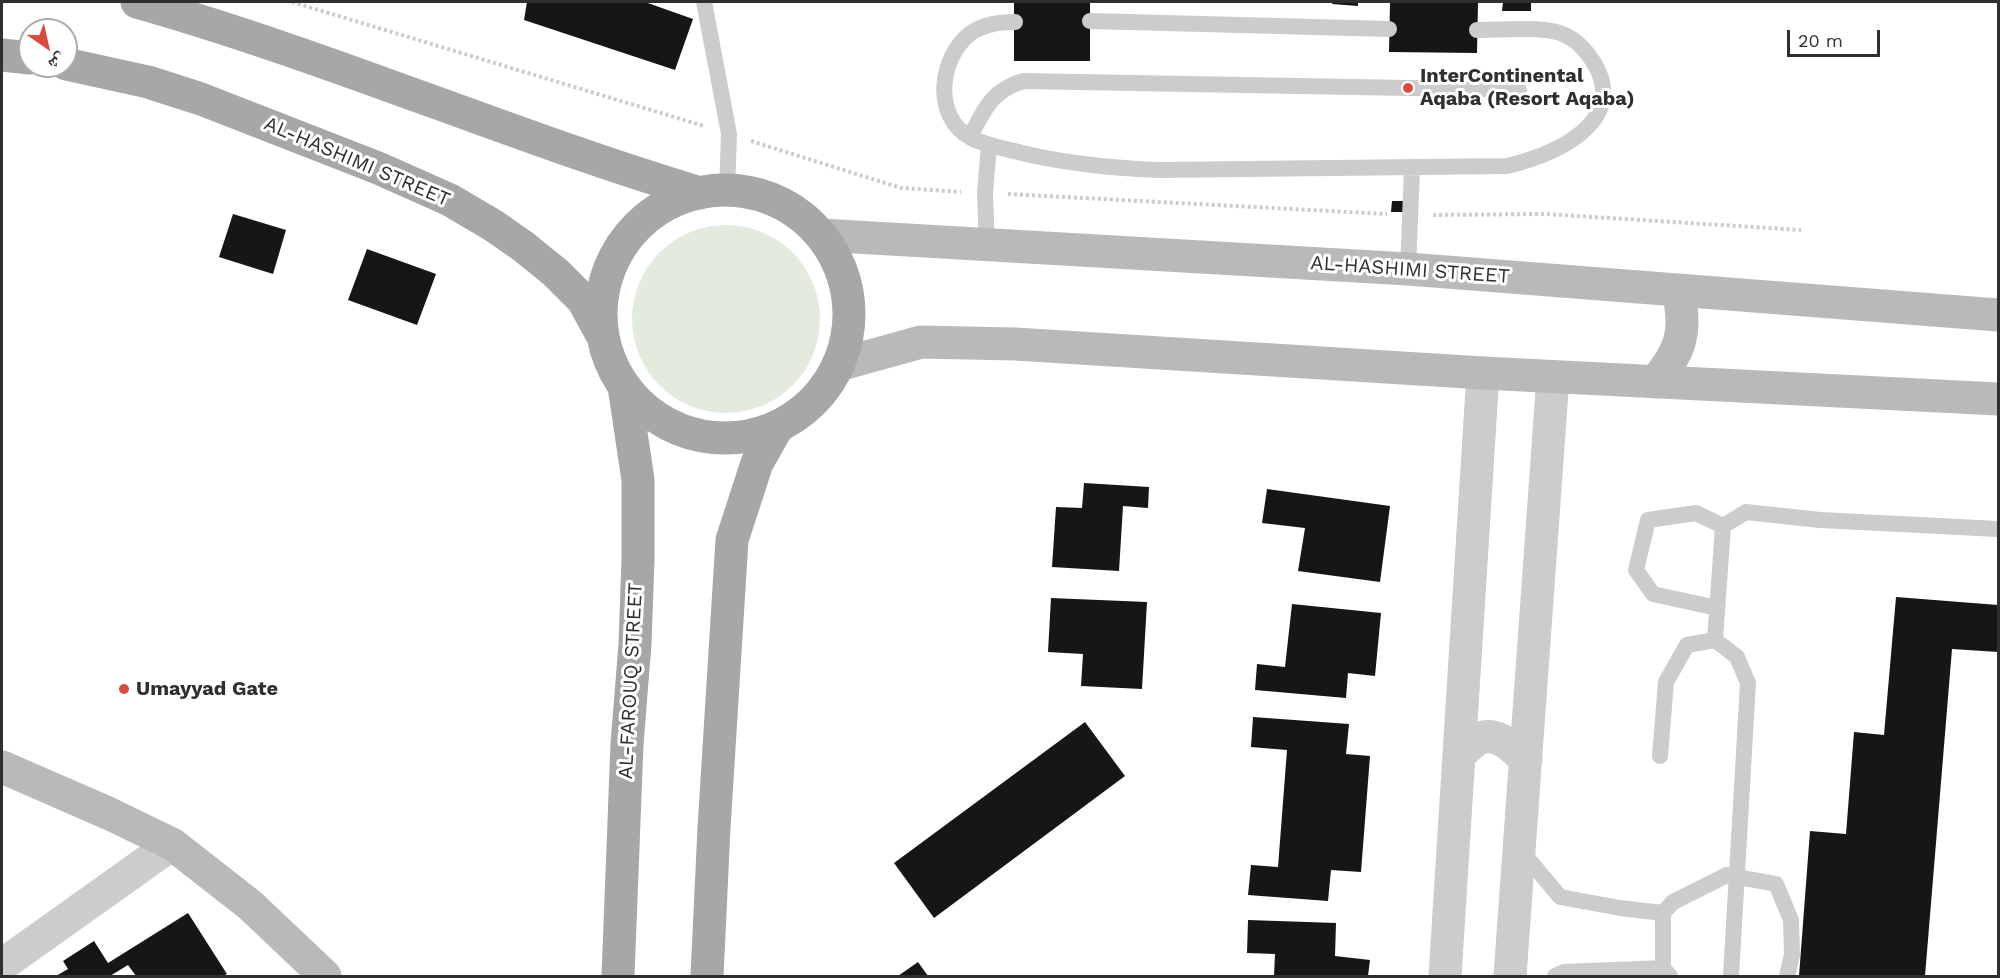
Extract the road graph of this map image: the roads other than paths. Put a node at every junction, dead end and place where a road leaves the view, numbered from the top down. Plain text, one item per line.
1 (137, 2) edge
2 (704, 2) edge
3 (1090, 21) dead end
4 (1015, 22) dead end
5 (1389, 29) dead end
6 (1477, 30) dead end
7 (2, 55) edge
8 (18, 57) edge
9 (78, 67) edge
10 (1519, 90) dead end
11 (970, 137) junction
12 (989, 145) junction
13 (1412, 169) junction
14 (713, 192) junction
15 (821, 235) junction
16 (987, 244) junction
17 (1408, 269) junction
18 (1678, 290) junction
19 (1998, 315) edge
20 (602, 335) junction
21 (838, 365) junction
22 (1483, 373) junction
23 (1554, 377) junction
24 (1655, 382) junction
25 (624, 386) junction
26 (1998, 399) edge
27 (778, 426) junction
28 (1723, 526) junction
29 (1998, 529) edge
30 (1717, 608) junction
31 (1715, 640) junction
32 (1459, 756) junction
33 (1660, 756) dead end
34 (1526, 759) junction
35 (4, 764) edge
36 (172, 844) junction
37 (1519, 848) junction
38 (1738, 877) junction
39 (1663, 913) junction
40 (2, 964) edge
41 (1666, 972) edge
42 (325, 976) edge
43 (618, 976) edge
44 (707, 976) edge
45 (1445, 976) edge
46 (1510, 976) edge
47 (1555, 976) edge
48 (1731, 976) edge
49 (1787, 976) edge

1 - 14 main road
2 - 14 lane
3 - 5 lane
4 - 11 lane
6 - 13 lane
7 - 8 main road
9 - 20 main road, AL-HASHIMI STREET
10 - 11 lane
11 - 12 lane
12 - 13 lane
12 - 16 lane
13 - 17 lane
14 - 15 main road
14 - 20 main road
15 - 16 street, AL-HASHIMI STREET
15 - 21 main road
16 - 17 street, AL-HASHIMI STREET
17 - 18 street, AL-HASHIMI STREET
18 - 19 street, AL-HASHIMI STREET
18 - 24 street
20 - 25 main road
21 - 22 street
21 - 27 main road
22 - 23 street
22 - 32 street
23 - 24 street
23 - 34 street
24 - 26 street
25 - 27 main road
25 - 43 main road, AL-FAROUQ STREET
27 - 44 main road
28 - 29 lane
28 - 30 lane
28 - 30 lane
30 - 31 lane
31 - 33 lane
31 - 38 lane
32 - 34 street
32 - 45 street
34 - 37 street
35 - 36 street
36 - 40 street
36 - 42 street
37 - 39 lane
37 - 46 street
38 - 39 lane
38 - 48 lane
38 - 49 lane
39 - 41 lane
41 - 47 lane

